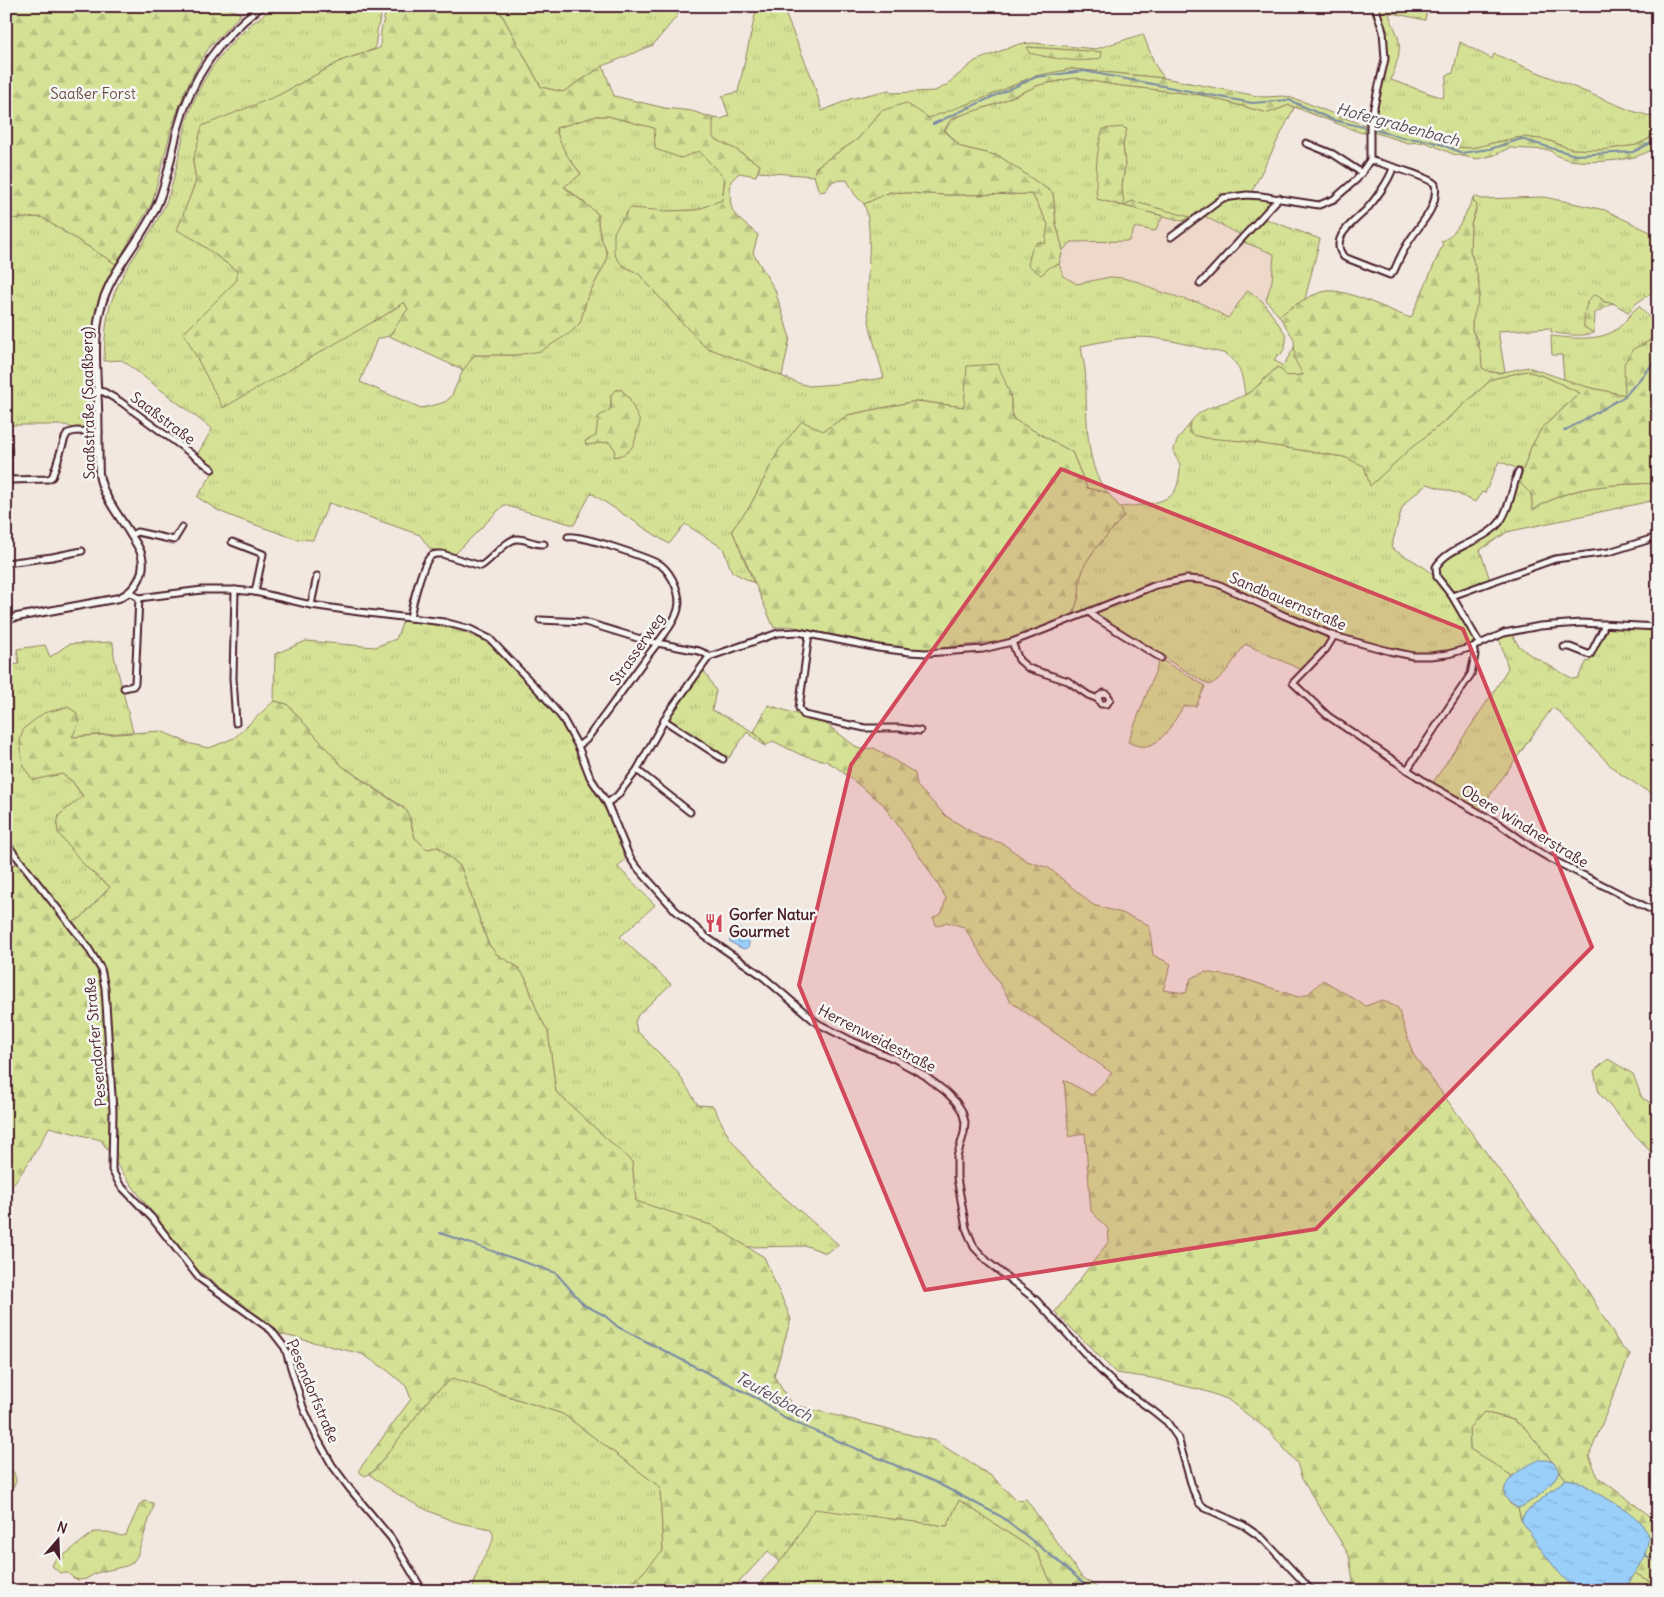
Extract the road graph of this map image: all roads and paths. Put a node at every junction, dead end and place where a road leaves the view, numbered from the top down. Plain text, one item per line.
1 (262, 6) edge
2 (1374, 6) edge
3 (1306, 143) dead end
4 (1370, 160) junction
5 (1393, 168) junction
6 (1362, 173) junction
7 (1279, 198) junction
8 (1171, 237) dead end
9 (1200, 284) dead end
10 (98, 391) junction
11 (99, 432) junction
12 (8, 449) dead end
13 (212, 469) dead end
14 (1518, 472) dead end
15 (182, 527) dead end
16 (131, 535) junction
17 (568, 537) dead end
18 (1654, 538) dead end
19 (232, 542) dead end
20 (544, 544) dead end
21 (82, 551) dead end
22 (6, 563) edge
23 (317, 576) dead end
24 (235, 590) junction
25 (129, 592) junction
26 (255, 592) junction
27 (1452, 596) junction
28 (139, 598) junction
29 (311, 605) junction
30 (1089, 612) junction
31 (410, 618) junction
32 (6, 620) edge
33 (540, 620) dead end
34 (1604, 624) junction
35 (1658, 627) edge
36 (809, 634) junction
37 (1334, 636) junction
38 (1012, 642) junction
39 (657, 643) junction
40 (1480, 644) junction
41 (1473, 647) junction
42 (1564, 647) dead end
43 (709, 657) junction
44 (1161, 658) dead end
45 (124, 688) dead end
46 (1098, 699) dead end
47 (664, 720) junction
48 (236, 723) dead end
49 (920, 731) dead end
50 (578, 746) junction
51 (722, 759) dead end
52 (637, 770) junction
53 (1407, 770) junction
54 (607, 803) junction
55 (690, 812) dead end
56 (6, 844) edge
57 (1658, 913) edge
58 (113, 1151) joint
59 (423, 1591) edge
60 (1312, 1591) edge

1 - 10 street, Saaßstraße (Saaßberg)
2 - 4 street
3 - 6 street
4 - 5 street
4 - 6 street
5 - 5 street
6 - 7 street
7 - 8 street
7 - 9 street
10 - 11 street, Saaßstraße (Saaßberg)
10 - 13 street, Saaßstraße
11 - 12 street
11 - 16 street, Saaßstraße (Saaßberg)
14 - 27 street
15 - 16 street
16 - 25 street, Saaßstraße (Saaßberg)
17 - 39 street, Strasserweg
18 - 27 street
19 - 26 street
20 - 31 street
21 - 22 street
23 - 29 street
24 - 26 street, Herrenweidestraße
24 - 28 street, Herrenweidestraße
24 - 48 street
25 - 28 street
25 - 32 street
26 - 29 street, Herrenweidestraße
27 - 40 street
28 - 45 street
29 - 31 street, Herrenweidestraße
30 - 37 street, Sandbauernstraße
30 - 38 street, Sandbauernstraße
30 - 44 street
31 - 50 street, Herrenweidestraße
33 - 39 street
34 - 35 street, Sandbauernstraße
34 - 40 street, Sandbauernstraße
34 - 42 street
36 - 38 street, Sandbauernstraße
36 - 43 street, Sandbauernstraße
36 - 49 street
37 - 41 street, Sandbauernstraße
37 - 53 street, Obere Windnerstraße
38 - 46 street
39 - 43 street
39 - 50 street, Strasserweg
40 - 41 street, Sandbauernstraße
41 - 53 street
43 - 47 street
47 - 51 street
47 - 52 street
50 - 54 street, Herrenweidestraße
52 - 54 street
52 - 55 street
53 - 57 street, Obere Windnerstraße
54 - 60 street, Herrenweidestraße
56 - 58 street, Pesendorfer Straße
58 - 59 street, Pesendorfstraße

